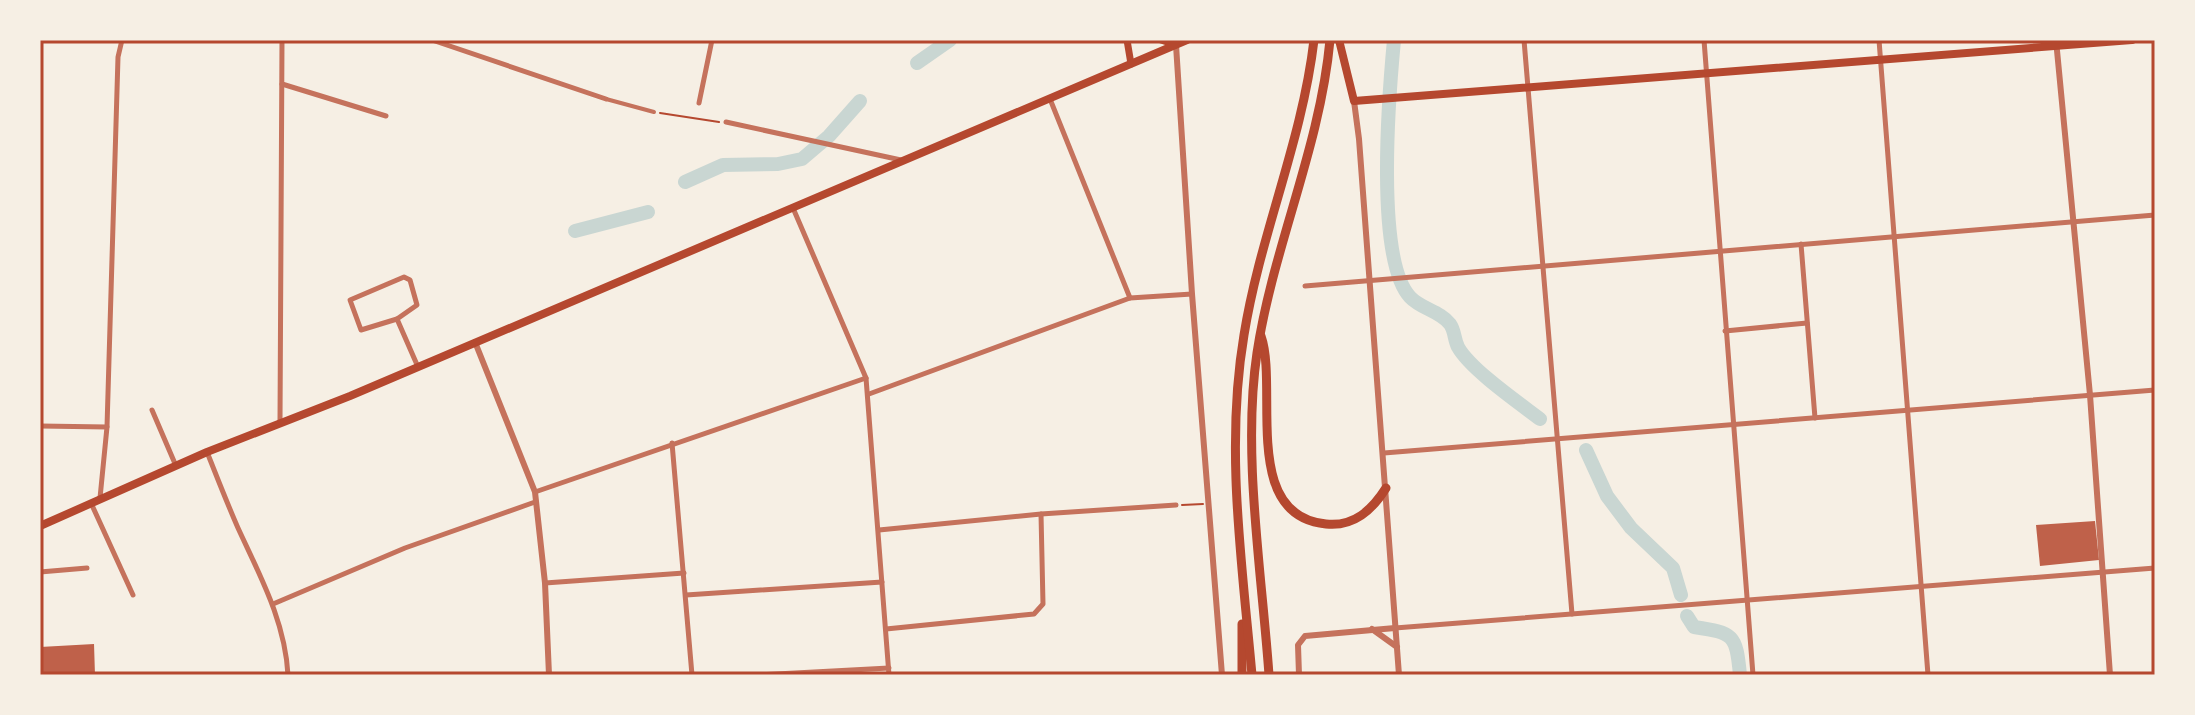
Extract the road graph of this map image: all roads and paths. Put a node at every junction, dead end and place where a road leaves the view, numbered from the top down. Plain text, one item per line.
1 (282, 40) edge
2 (432, 40) edge
3 (712, 40) edge
4 (1127, 40) edge
5 (1161, 40) edge
6 (1187, 40) edge
7 (1314, 40) edge
8 (1330, 40) edge
9 (1339, 40) edge
10 (1524, 40) edge
11 (1704, 40) edge
12 (1879, 40) edge
13 (2132, 40) edge
14 (121, 41) edge
15 (1176, 42) edge
16 (2056, 42) edge
17 (1880, 59) junction
18 (1131, 64) junction
19 (1706, 73) junction
20 (282, 84) junction
21 (1528, 89) junction
22 (606, 99) joint
23 (1050, 99) junction
24 (1354, 101) junction
25 (699, 103) dead end
26 (654, 112) joint
27 (386, 116) dead end
28 (723, 122) joint
29 (903, 160) junction
30 (793, 207) junction
31 (2155, 215) edge
32 (2073, 222) junction
33 (1893, 237) junction
34 (1801, 244) junction
35 (1718, 251) junction
36 (1543, 266) junction
37 (1369, 279) junction
38 (1305, 286) dead end
39 (1192, 294) junction
40 (1130, 298) junction
41 (397, 319) junction
42 (1807, 323) junction
43 (1725, 331) junction
44 (1260, 335) junction
45 (475, 342) junction
46 (418, 367) junction
47 (866, 378) junction
48 (2155, 390) edge
49 (869, 394) junction
50 (2090, 395) junction
51 (1908, 409) junction
52 (152, 410) dead end
53 (1815, 418) junction
54 (1734, 423) junction
55 (280, 425) junction
56 (40, 426) edge
57 (107, 427) junction
58 (1558, 437) junction
59 (672, 443) junction
60 (207, 452) junction
61 (1384, 453) junction
62 (176, 466) junction
63 (1386, 488) junction
64 (535, 492) junction
65 (96, 501) junction
66 (535, 502) junction
67 (1209, 504) junction
68 (1176, 505) joint
69 (1041, 514) junction
70 (40, 526) edge
71 (879, 530) junction
72 (87, 568) dead end
73 (2155, 568) edge
74 (40, 572) edge
75 (2103, 572) junction
76 (684, 573) junction
77 (882, 582) junction
78 (545, 583) junction
79 (1921, 584) junction
80 (133, 595) dead end
81 (686, 595) junction
82 (1747, 600) junction
83 (1245, 601) junction
84 (273, 604) junction
85 (1572, 614) junction
86 (1395, 628) junction
87 (886, 629) junction
88 (1372, 629) junction
89 (1397, 647) junction
90 (889, 672) edge
91 (288, 675) edge
92 (549, 675) edge
93 (692, 675) edge
94 (755, 675) edge
95 (1222, 675) edge
96 (1242, 675) edge
97 (1252, 675) edge
98 (1269, 675) edge
99 (1299, 675) edge
100 (1399, 675) edge
101 (1753, 675) edge
102 (1928, 675) edge
103 (2110, 675) edge

1 - 20 street
2 - 22 street
3 - 25 street
4 - 18 main road
5 - 15 main road
6 - 15 main road
7 - 83 highway
8 - 44 highway
9 - 24 main road
10 - 21 street
11 - 19 street
12 - 17 street
13 - 16 main road
14 - 57 street
15 - 18 main road
15 - 39 street
16 - 17 main road
16 - 32 street
17 - 19 main road
17 - 33 street
18 - 23 main road
19 - 21 main road
19 - 35 street
20 - 27 street
20 - 55 street
21 - 24 main road
21 - 36 street
22 - 26 street
23 - 29 main road
23 - 40 street
24 - 37 street
26 - 28 path
28 - 29 street
29 - 30 main road
30 - 45 main road
30 - 47 street
31 - 32 street
32 - 33 street
32 - 50 street
33 - 34 street
33 - 51 street
34 - 35 street
34 - 42 street
35 - 36 street
35 - 43 street
36 - 37 street
36 - 58 street
37 - 38 street
37 - 61 street
39 - 40 street
39 - 67 street
40 - 49 street
41 - 41 street
41 - 46 street
42 - 43 street
42 - 53 street
43 - 54 street
44 - 63 highway
44 - 98 highway
45 - 46 main road
45 - 64 street
46 - 55 main road
47 - 49 street
47 - 59 street
48 - 50 street
49 - 71 street
50 - 51 street
50 - 75 street
51 - 53 street
51 - 79 street
52 - 62 street
53 - 54 street
54 - 58 street
54 - 82 street
55 - 60 main road
56 - 57 street
57 - 65 street
58 - 61 street
58 - 85 street
59 - 64 street
59 - 76 street
60 - 62 main road
60 - 84 street
61 - 63 street
62 - 65 main road
63 - 86 street
64 - 66 street
65 - 70 main road
65 - 80 street
66 - 78 street
66 - 84 street
67 - 68 path
67 - 95 street
68 - 69 street
69 - 71 street
69 - 87 street
71 - 77 street
72 - 74 street
73 - 75 street
75 - 79 street
75 - 103 street
76 - 78 street
76 - 81 street
77 - 81 street
77 - 87 street
78 - 92 street
79 - 82 street
79 - 102 street
81 - 93 street
82 - 85 street
82 - 101 street
83 - 96 highway
83 - 97 highway
84 - 91 street
85 - 86 street
86 - 88 street
86 - 89 street
87 - 90 street
88 - 89 street
88 - 99 street
89 - 100 street
90 - 94 street

